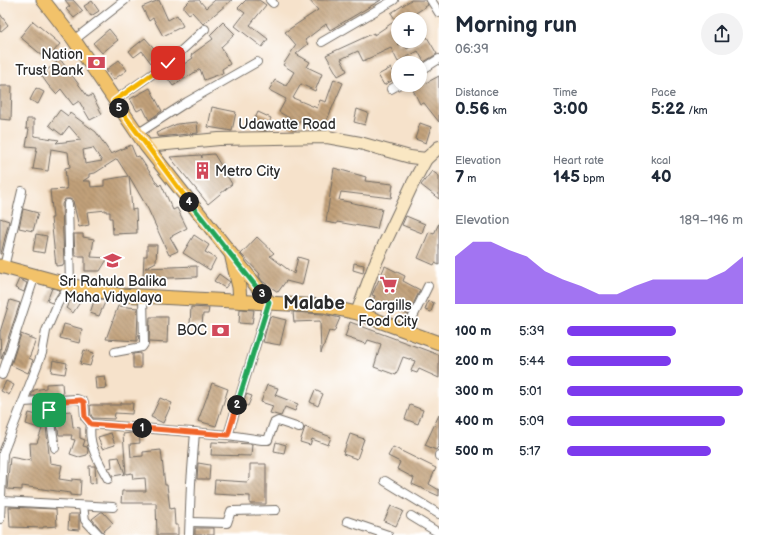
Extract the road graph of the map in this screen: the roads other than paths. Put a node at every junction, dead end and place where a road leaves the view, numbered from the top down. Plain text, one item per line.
1 (43, 0) edge
2 (125, 0) edge
3 (394, 0) edge
4 (431, 0) edge
5 (439, 13) edge
6 (205, 30) dead end
7 (74, 40) junction
8 (322, 42) dead end
9 (439, 59) edge
10 (257, 62) dead end
11 (427, 67) edge
12 (114, 101) junction
13 (137, 134) junction
14 (146, 146) junction
15 (439, 147) edge
16 (426, 159) junction
17 (22, 191) dead end
18 (68, 204) dead end
19 (231, 255) junction
20 (2, 266) edge
21 (35, 276) junction
22 (70, 285) junction
23 (428, 286) dead end
24 (143, 297) junction
25 (240, 301) junction
26 (269, 302) junction
27 (357, 314) junction
28 (406, 331) junction
29 (439, 343) edge
30 (115, 352) dead end
31 (2, 375) dead end
32 (23, 402) junction
33 (50, 402) junction
34 (91, 424) junction
35 (299, 428) dead end
36 (195, 432) junction
37 (228, 435) junction
38 (55, 448) dead end
39 (1, 453) edge
40 (108, 479) dead end
41 (385, 481) dead end
42 (2, 501) junction
43 (83, 506) junction
44 (113, 506) dead end
45 (276, 510) dead end
46 (439, 514) edge
47 (411, 516) dead end
48 (0, 519) edge
49 (347, 521) dead end
50 (190, 522) junction
51 (439, 533) edge
52 (99, 535) edge
53 (189, 535) edge
54 (388, 535) edge

1 - 7 main road
2 - 7 street
3 - 8 street
4 - 5 street
6 - 12 street
7 - 12 main road
9 - 11 street
10 - 13 street
12 - 13 main road
13 - 14 main road
14 - 16 street, Udawatte Road
14 - 19 main road
15 - 16 street
16 - 27 street
17 - 20 street
18 - 22 street
19 - 25 main road
19 - 26 main road
20 - 21 main road
21 - 22 main road
21 - 31 street
22 - 24 main road
22 - 32 street
23 - 28 street
24 - 25 main road
24 - 30 street
25 - 26 main road
26 - 27 main road
26 - 37 street
27 - 28 main road
28 - 29 main road
32 - 33 street
32 - 39 street
33 - 34 street
33 - 38 street
34 - 36 street
34 - 40 street
35 - 37 street
36 - 37 street
36 - 50 street
39 - 42 street
41 - 46 street
42 - 43 street
42 - 48 street
43 - 44 street
43 - 52 street
45 - 50 street
47 - 51 street
49 - 54 street
50 - 53 street

